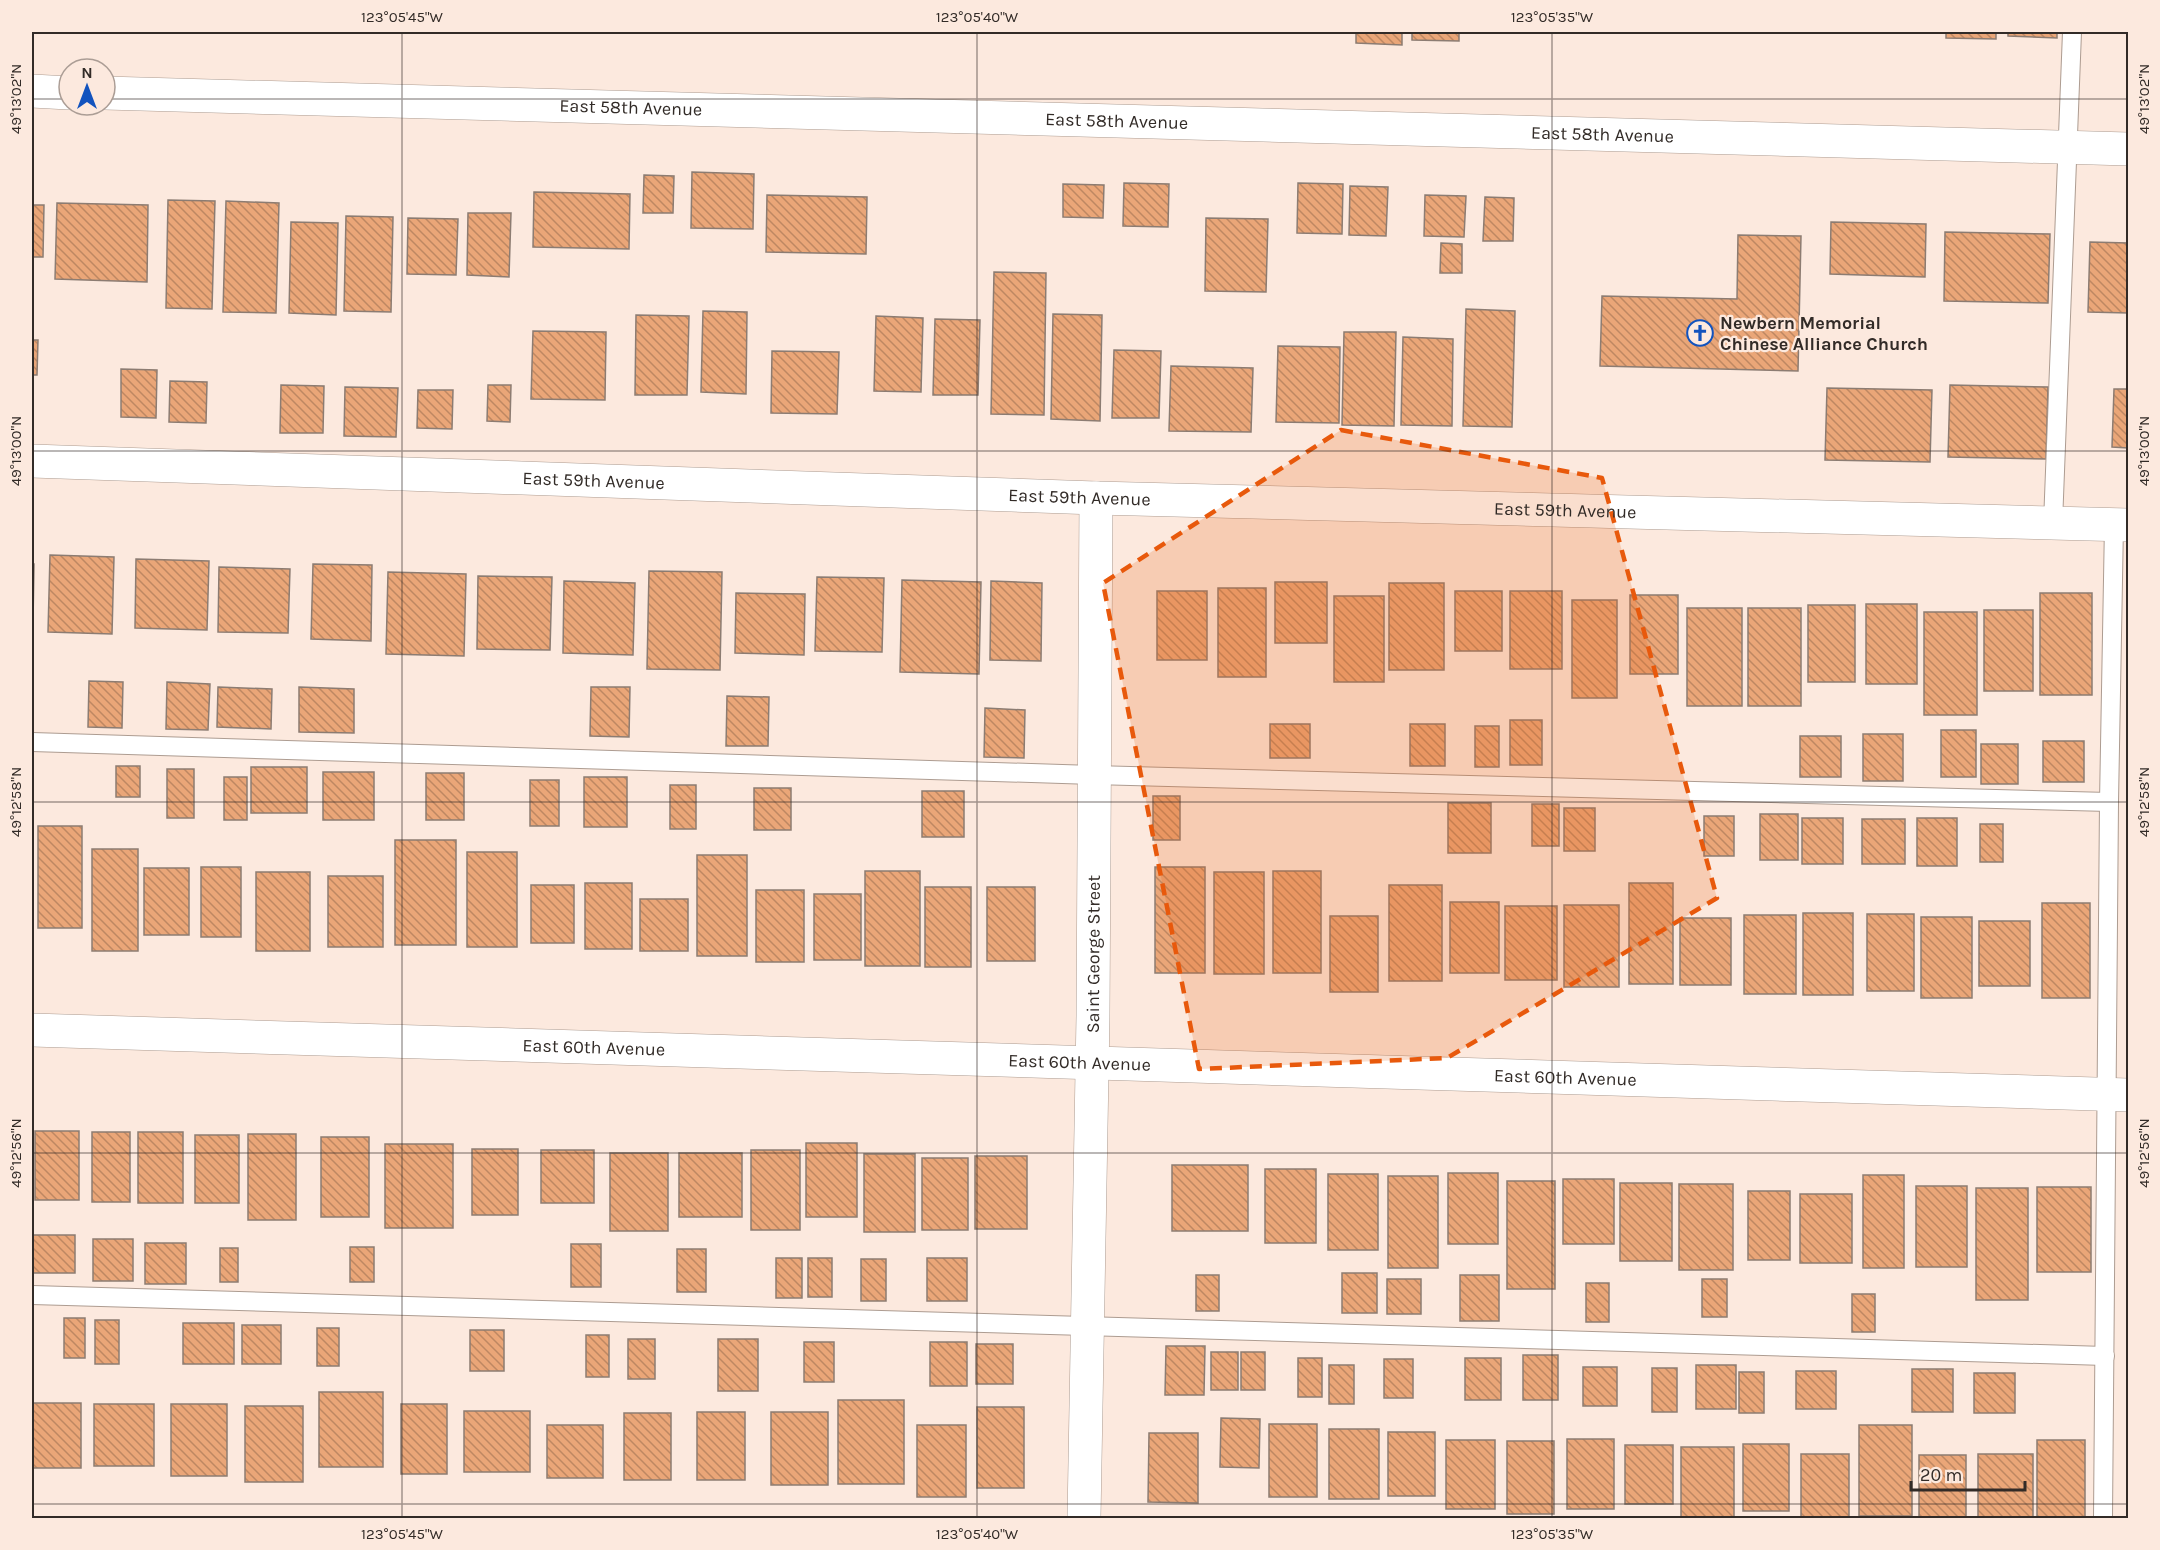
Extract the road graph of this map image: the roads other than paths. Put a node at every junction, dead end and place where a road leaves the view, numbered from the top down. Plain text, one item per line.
1 (2072, 32) edge
2 (32, 92) edge
3 (57, 93) edge
4 (117, 93) edge
5 (2069, 147) junction
6 (2128, 149) edge
7 (32, 461) edge
8 (1096, 498) junction
9 (2053, 522) junction
10 (2121, 525) edge
11 (32, 742) edge
12 (1093, 775) junction
13 (2109, 802) junction
14 (32, 1030) edge
15 (1092, 1062) junction
16 (2118, 1095) edge
17 (32, 1295) edge
18 (1088, 1327) junction
19 (2105, 1356) junction
20 (1084, 1518) edge
21 (2103, 1518) edge

1 - 5 lane
2 - 3 street
4 - 5 street, East 58th Avenue
5 - 6 street, East 58th Avenue
5 - 9 lane
7 - 8 street, East 59th Avenue
8 - 9 street, East 59th Avenue
8 - 12 street, Saint George Street
9 - 10 street, East 59th Avenue
10 - 13 lane
11 - 12 lane
12 - 13 lane
12 - 15 street, Saint George Street
13 - 16 lane
14 - 15 street, East 60th Avenue
15 - 16 street, East 60th Avenue
15 - 18 street, Saint George Street
16 - 19 lane
17 - 18 lane
18 - 19 lane
18 - 20 street, Saint George Street
19 - 21 lane

